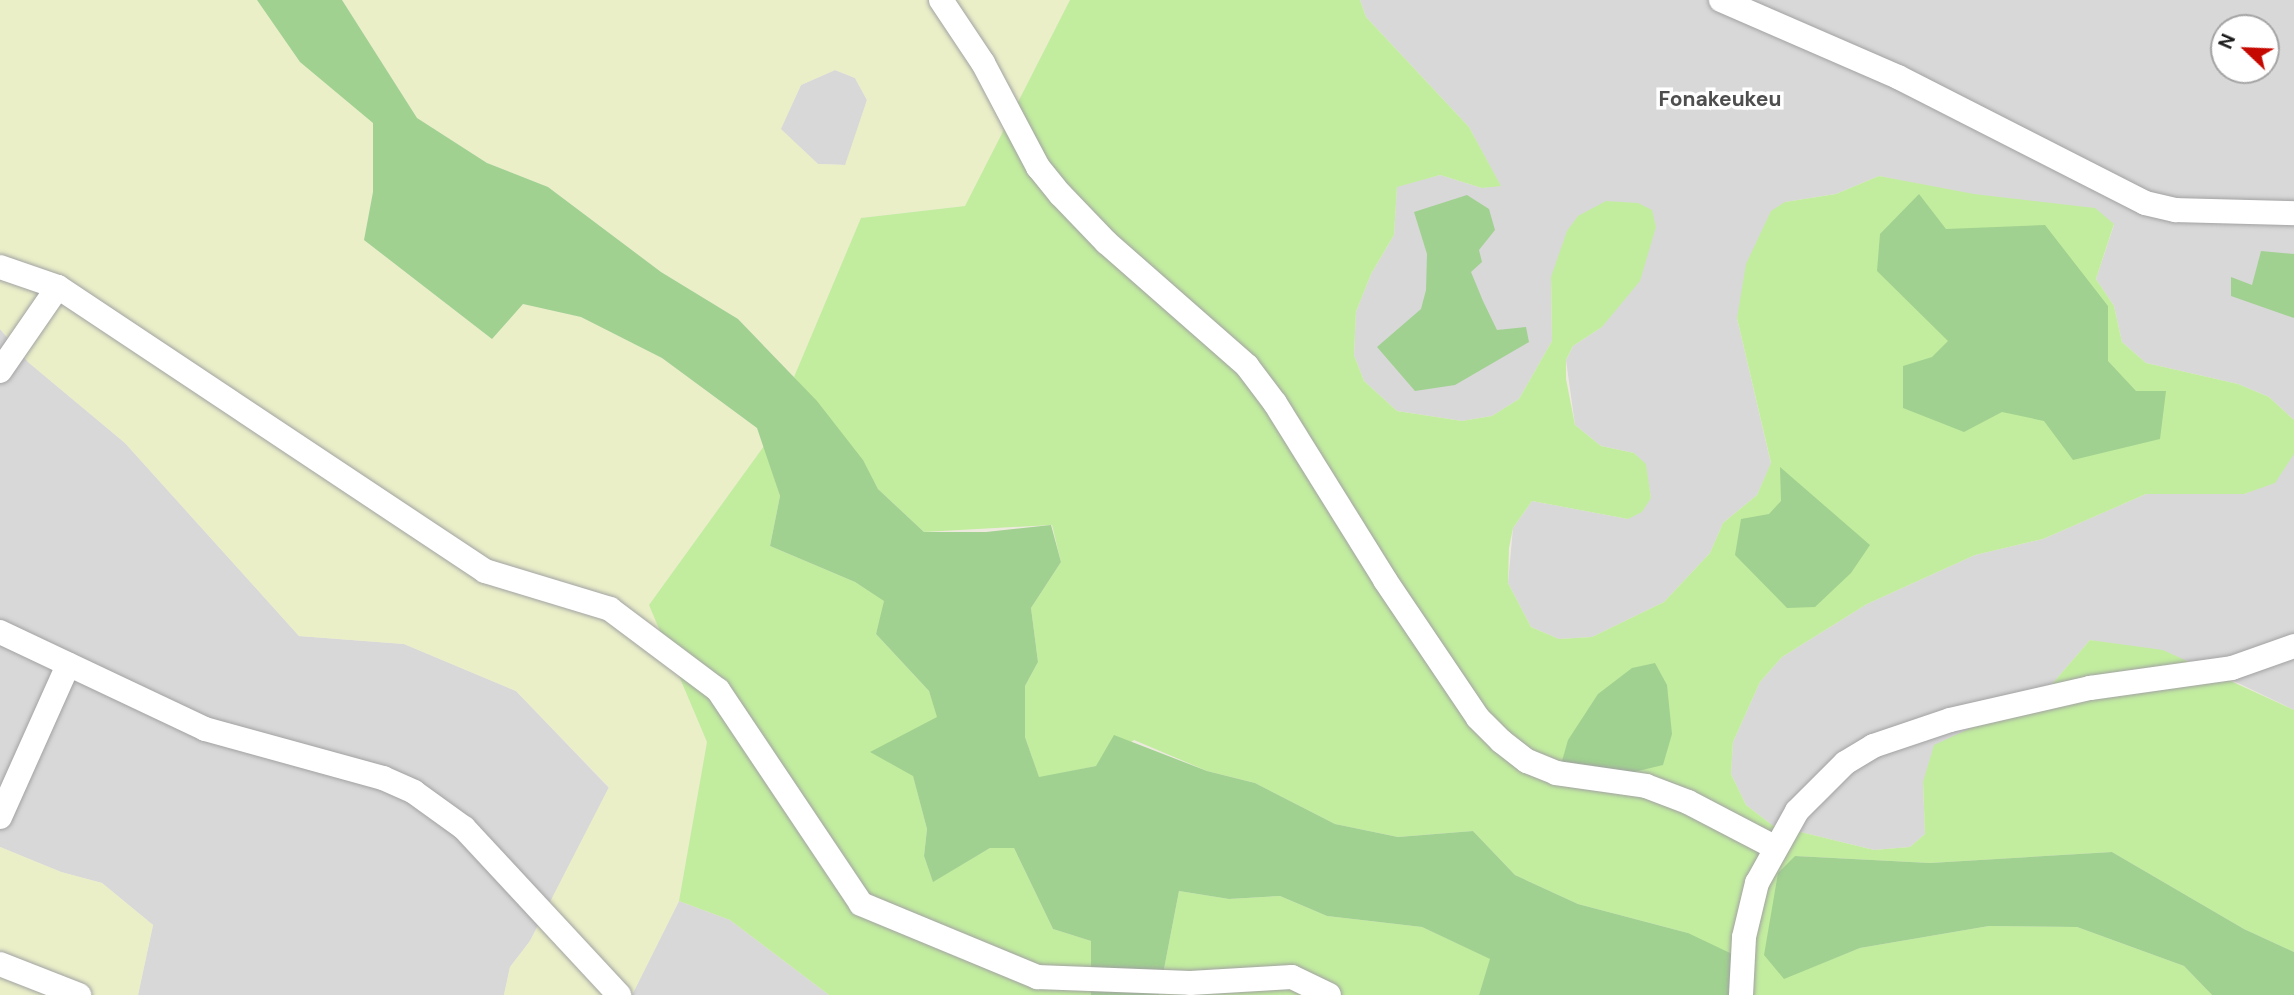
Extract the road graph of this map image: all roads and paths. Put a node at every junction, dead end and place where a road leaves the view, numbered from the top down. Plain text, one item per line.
1 (941, 0) edge
2 (1721, 0) edge
3 (2294, 213) edge
4 (0, 267) edge
5 (58, 287) junction
6 (0, 371) edge
7 (0, 632) edge
8 (2294, 646) edge
9 (68, 665) junction
10 (0, 817) edge
11 (1774, 847) junction
12 (0, 964) edge
13 (79, 995) edge
14 (619, 995) edge
15 (1329, 995) edge
16 (1741, 995) edge

1 - 11 street
2 - 3 street
4 - 5 street
5 - 6 street
5 - 15 street
7 - 9 street
8 - 11 street
9 - 10 street
9 - 14 street
11 - 16 street
12 - 13 street

